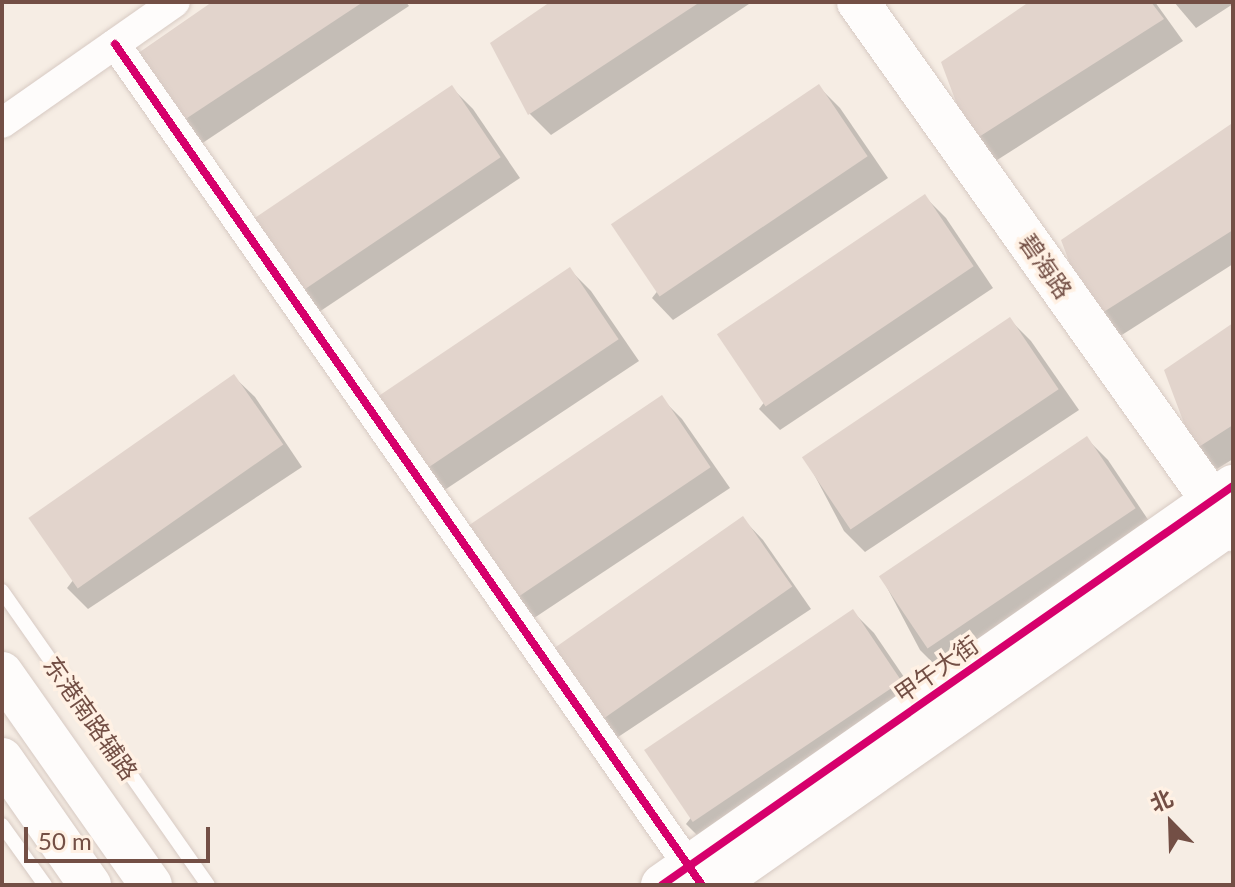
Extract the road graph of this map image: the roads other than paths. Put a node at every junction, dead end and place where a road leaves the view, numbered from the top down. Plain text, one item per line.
1 (175, 2) edge
2 (858, 2) edge
3 (115, 44) junction
4 (2, 123) edge
5 (1228, 512) edge
6 (2, 591) edge
7 (2, 673) edge
8 (2, 759) edge
9 (2, 825) edge
10 (692, 880) edge
11 (45, 885) edge
12 (90, 885) edge
13 (151, 885) edge
14 (208, 885) edge

1 - 3 street
2 - 5 street, 碧海路
3 - 4 street
3 - 10 street
5 - 10 street, 甲午大街
6 - 14 lane, 东港南路辅路
7 - 13 street
8 - 12 street
9 - 11 lane

